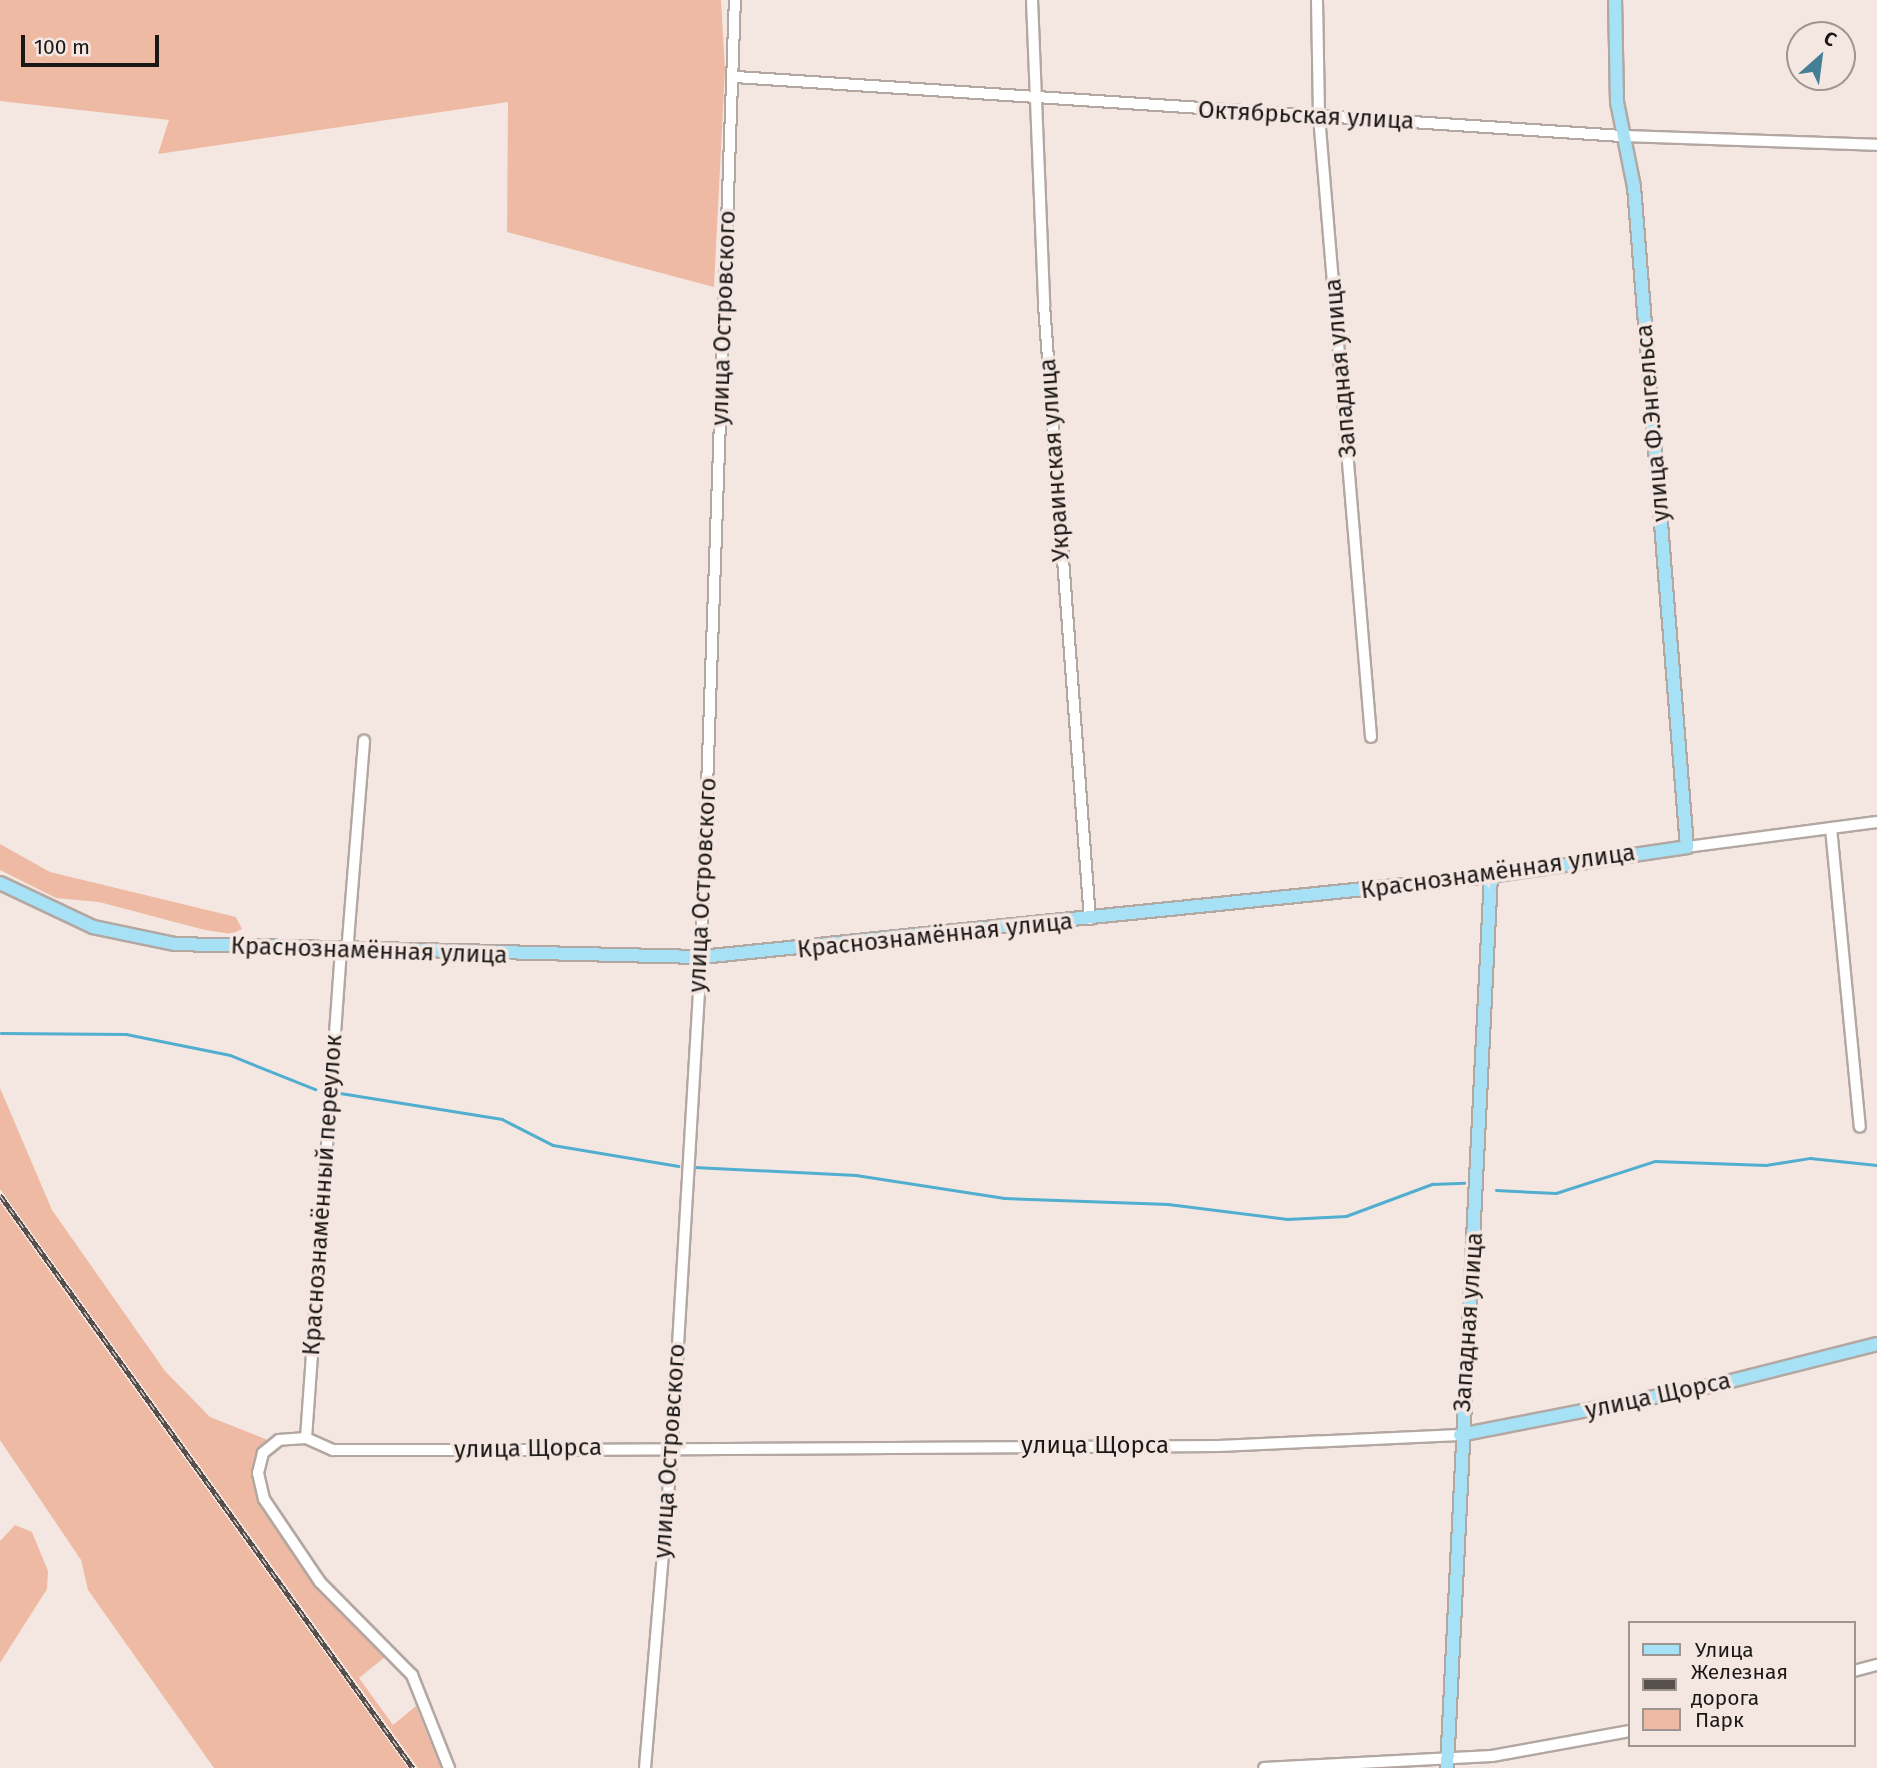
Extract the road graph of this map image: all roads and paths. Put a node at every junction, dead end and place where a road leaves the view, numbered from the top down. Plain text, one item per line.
1 (735, 0) edge
2 (1032, 0) edge
3 (1317, 0) edge
4 (1615, 0) edge
5 (736, 77) junction
6 (1038, 100) junction
7 (1319, 116) junction
8 (1623, 136) junction
9 (1877, 145) edge
10 (1371, 737) dead end
11 (364, 741) dead end
12 (1877, 822) edge
13 (1831, 828) junction
14 (1687, 847) junction
15 (1491, 876) junction
16 (0, 883) edge
17 (1090, 919) junction
18 (344, 953) junction
19 (701, 957) junction
20 (1860, 1127) dead end
21 (1877, 1344) edge
22 (1460, 1435) junction
23 (306, 1438) junction
24 (673, 1446) junction
25 (1877, 1665) edge
26 (1856, 1670) edge
27 (1629, 1731) edge
28 (1447, 1764) edge
29 (449, 1768) edge
30 (645, 1768) edge
31 (1264, 1768) edge

1 - 5 street, улица Островского
2 - 6 street, Украинская улица
3 - 7 street, Западная улица
4 - 8 main road, улица Ф.Энгельса
5 - 6 street, Октябрьская улица
5 - 19 street, улица Островского
6 - 7 street, Октябрьская улица
6 - 17 street, Украинская улица
7 - 8 street, Октябрьская улица
7 - 10 street, Западная улица
8 - 9 street, Октябрьская улица
8 - 14 main road, улица Ф.Энгельса
11 - 18 street, Краснознамённый переулок
12 - 13 street, Краснознамённая улица
13 - 14 street, Краснознамённая улица
13 - 20 street
14 - 15 main road, Краснознамённая улица
15 - 17 main road, Краснознамённая улица
15 - 22 main road, Западная улица
16 - 18 main road, Краснознамённая улица
17 - 19 main road, Краснознамённая улица
18 - 19 main road, Краснознамённая улица
18 - 23 street, Краснознамённый переулок
19 - 24 street, улица Островского
21 - 22 main road, улица Щорса
22 - 24 street, улица Щорса
22 - 28 main road, Западная улица
23 - 24 street, улица Щорса
23 - 29 street
24 - 30 street, улица Островского
25 - 26 street
27 - 28 street
28 - 31 street

